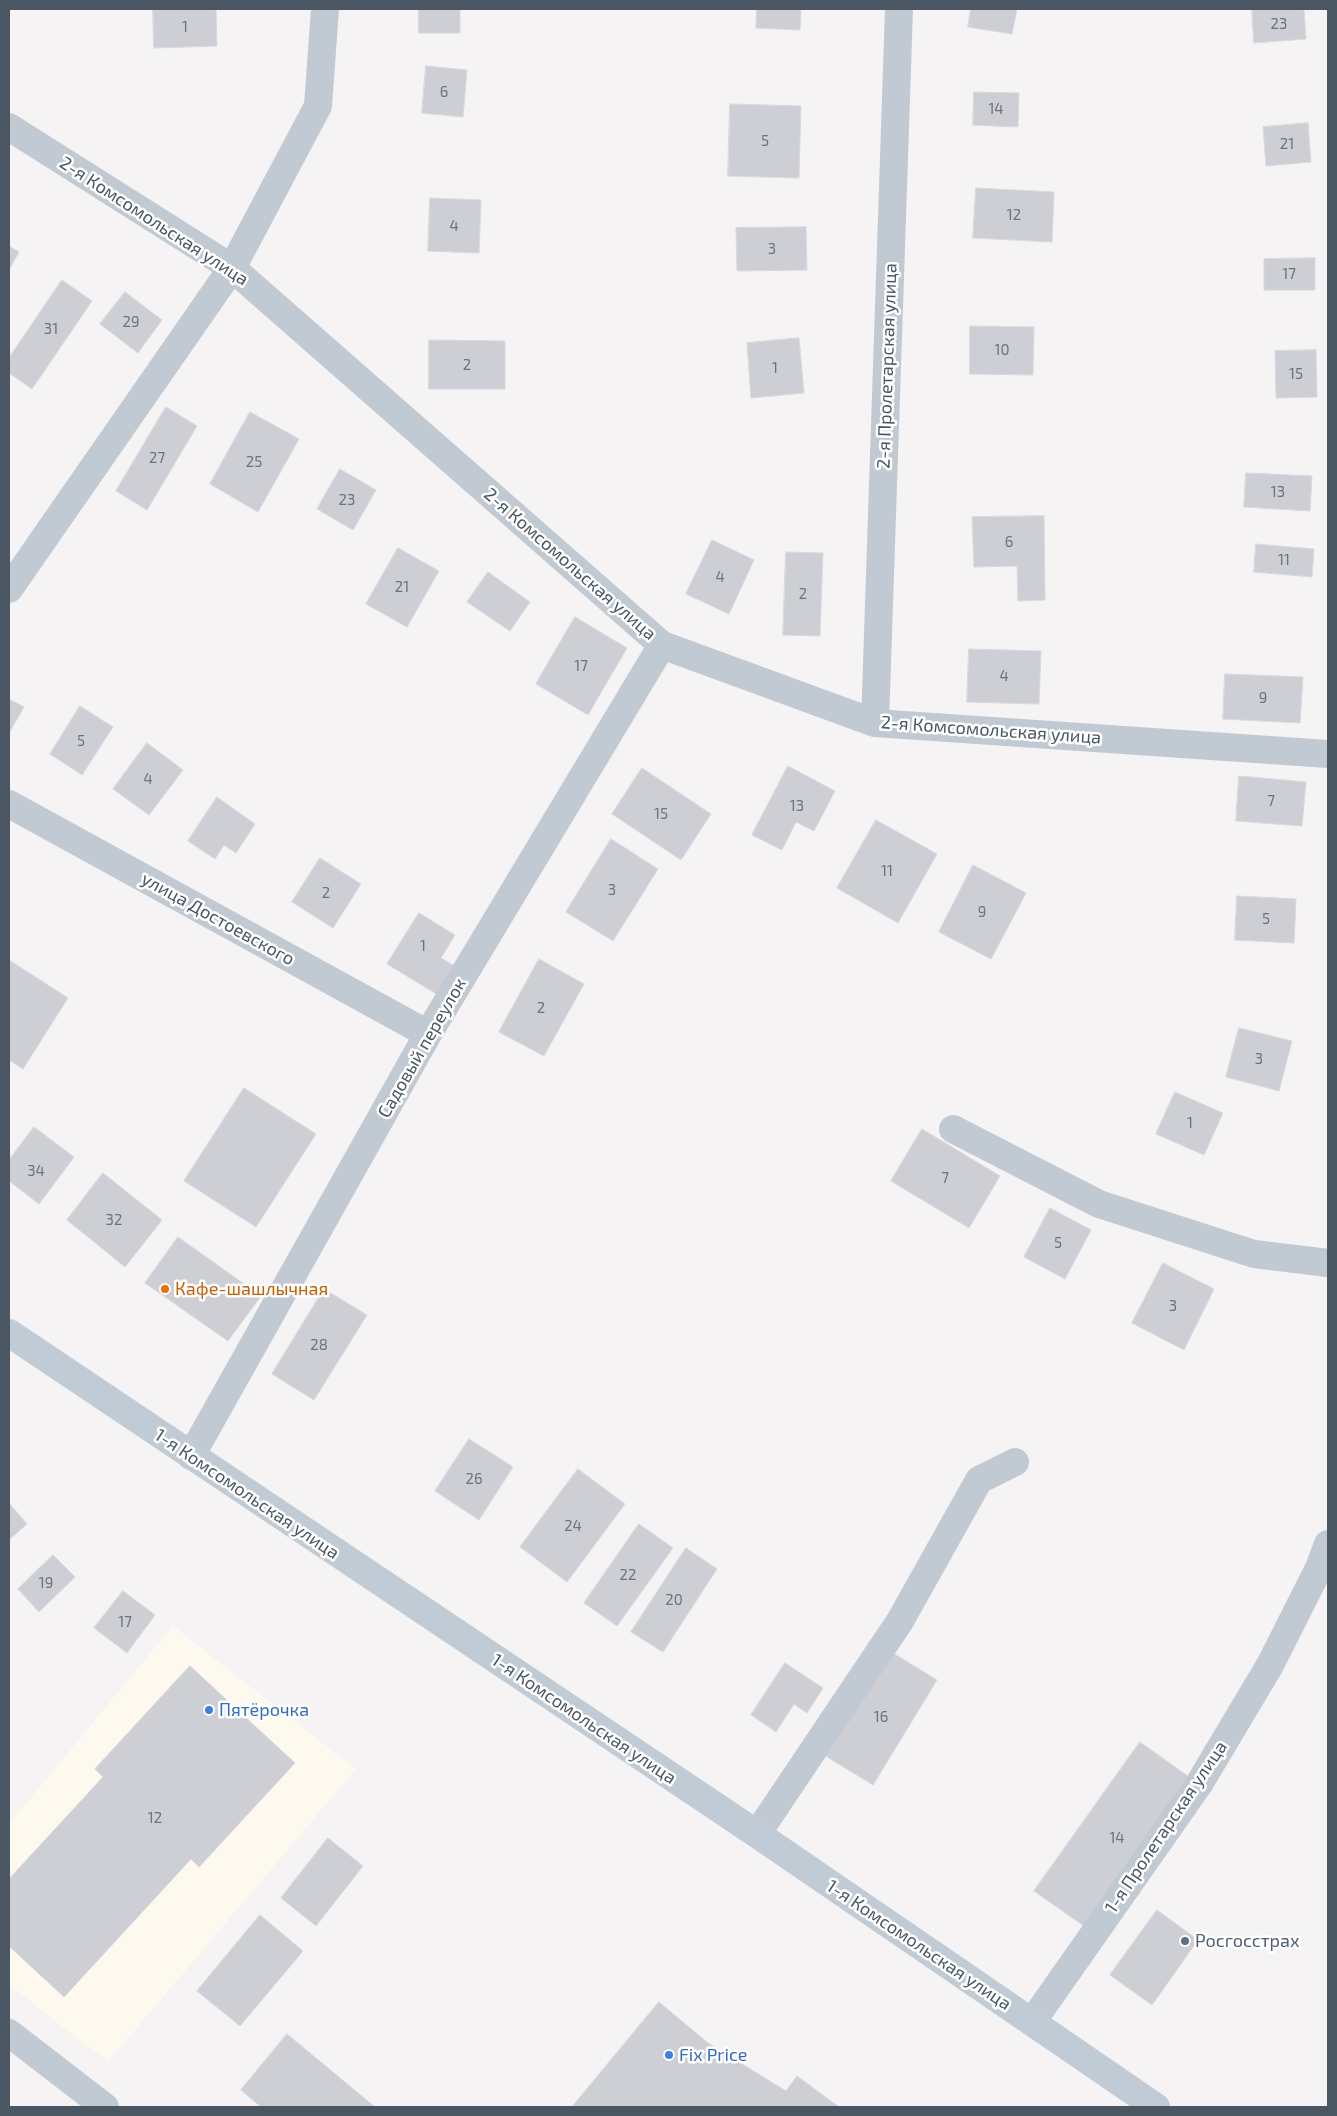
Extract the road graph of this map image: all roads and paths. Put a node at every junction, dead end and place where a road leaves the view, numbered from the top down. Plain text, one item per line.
1 (325, 9) edge
2 (899, 9) edge
3 (9, 127) edge
4 (232, 268) junction
5 (9, 589) edge
6 (662, 645) junction
7 (875, 723) junction
8 (1328, 754) edge
9 (9, 804) edge
10 (428, 1034) junction
11 (953, 1128) dead end
12 (1328, 1263) edge
13 (9, 1333) edge
14 (191, 1456) junction
15 (1015, 1462) dead end
16 (1328, 1544) edge
17 (756, 1834) junction
18 (1032, 2022) junction
19 (9, 2033) edge
20 (105, 2107) edge
21 (1156, 2107) edge

1 - 4 street
2 - 7 street, 2-я Пролетарская улица
3 - 4 street, 2-я Комсомольская улица
4 - 5 street
4 - 6 street, 2-я Комсомольская улица
6 - 7 street, 2-я Комсомольская улица
6 - 10 street, Садовый переулок
7 - 8 street, 2-я Комсомольская улица
9 - 10 street, улица Достоевского
10 - 14 street, Садовый переулок
11 - 12 street
13 - 14 main road, 1-я Комсомольская улица
14 - 17 main road, 1-я Комсомольская улица
15 - 17 street
16 - 18 street, 1-я Пролетарская улица
17 - 18 main road, 1-я Комсомольская улица
18 - 21 main road, 1-я Комсомольская улица
19 - 20 street

